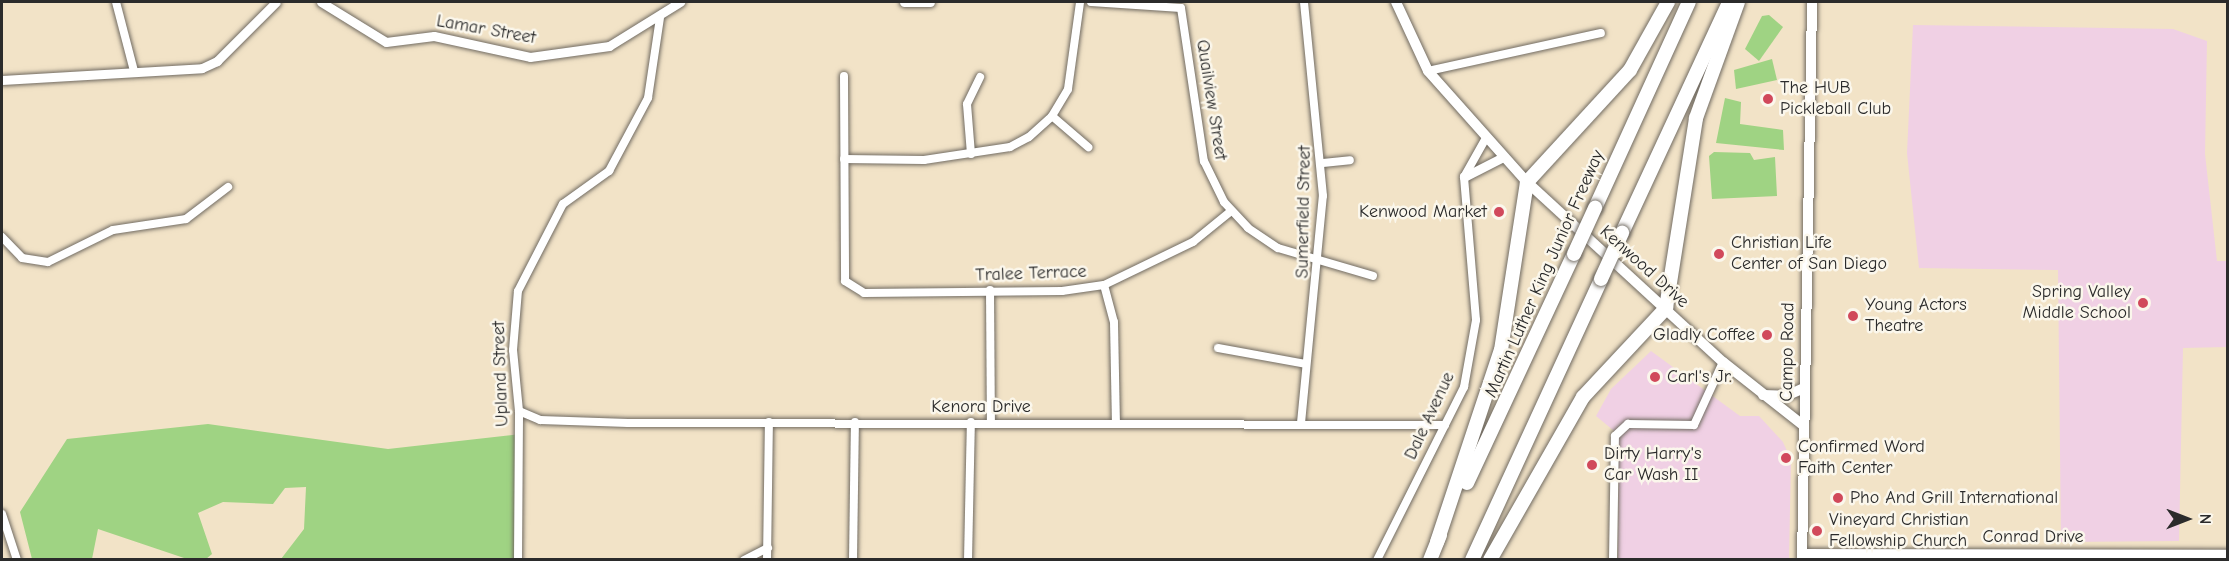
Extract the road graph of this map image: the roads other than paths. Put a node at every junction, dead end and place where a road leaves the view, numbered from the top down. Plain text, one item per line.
1 (116, 2) edge
2 (276, 2) edge
3 (321, 2) edge
4 (680, 2) edge
5 (904, 2) edge
6 (930, 2) edge
7 (1080, 2) edge
8 (1091, 2) edge
9 (1304, 2) edge
10 (1396, 2) edge
11 (1668, 2) edge
12 (1689, 2) edge
13 (1729, 2) edge
14 (1738, 2) edge
15 (1812, 2) edge
16 (660, 18) junction
17 (1601, 33) dead end
18 (134, 71) junction
19 (1428, 71) junction
20 (844, 76) dead end
21 (980, 77) dead end
22 (2, 80) edge
23 (1052, 116) junction
24 (1486, 138) junction
25 (1088, 147) dead end
26 (971, 154) junction
27 (1503, 157) junction
28 (844, 159) junction
29 (1350, 160) dead end
30 (1323, 163) junction
31 (1464, 177) junction
32 (1527, 182) junction
33 (228, 187) dead end
34 (1231, 211) junction
35 (2, 237) edge
36 (1320, 262) junction
37 (1373, 276) dead end
38 (1104, 285) junction
39 (990, 290) junction
40 (1666, 308) junction
41 (1218, 348) dead end
42 (1723, 362) junction
43 (1306, 364) junction
44 (1804, 388) junction
45 (1763, 395) junction
46 (519, 411) junction
47 (769, 422) junction
48 (855, 422) junction
49 (971, 422) junction
50 (991, 422) junction
51 (1116, 422) junction
52 (1301, 423) junction
53 (1445, 425) junction
54 (1804, 426) junction
55 (2, 514) edge
56 (1437, 542) junction
57 (768, 548) junction
58 (2228, 554) edge
59 (1802, 556) edge
60 (1902, 556) edge
61 (16, 560) edge
62 (518, 560) edge
63 (744, 560) edge
64 (767, 560) edge
65 (853, 560) edge
66 (968, 560) edge
67 (1377, 560) edge
68 (1430, 560) edge
69 (1472, 560) edge
70 (1490, 560) edge
71 (1613, 560) edge

1 - 18 street
2 - 18 street
3 - 16 street, Lamar Street
4 - 16 street, Lamar Street
5 - 6 street
7 - 23 street
8 - 34 street, Quailview Street
9 - 30 street, Sumerfield Street
10 - 19 main road, Kenwood Drive
11 - 32 highway
12 - 56 highway, Martin Luther King Junior Freeway, bridge
13 - 69 highway, bridge
14 - 40 highway
15 - 44 main road, Campo Road
16 - 46 street, Upland Street
17 - 19 street
18 - 22 street
19 - 24 main road, Kenwood Drive
20 - 28 street
21 - 26 street
23 - 25 street
23 - 26 street
24 - 27 main road, Kenwood Drive
24 - 31 street
26 - 28 street
27 - 31 street
27 - 32 main road, Kenwood Drive
28 - 39 street, Tralee Terrace
29 - 30 street
30 - 36 street, Sumerfield Street
31 - 53 street, Dale Avenue
32 - 40 main road, Kenwood Drive
32 - 56 highway
33 - 35 street
34 - 36 street, Quailview Street
34 - 38 street, Tralee Terrace
36 - 37 street, Quailview Street
36 - 43 street, Sumerfield Street
38 - 39 street, Tralee Terrace
38 - 51 street
39 - 50 street
40 - 42 main road, Kenwood Drive
40 - 70 highway
41 - 43 street
42 - 45 main road, Kenwood Drive
42 - 71 street
43 - 52 street, Sumerfield Street
44 - 45 main road
44 - 54 main road, Campo Road
45 - 54 main road, Kenwood Drive
46 - 47 street, Kenora Drive
46 - 62 street, Upland Street
47 - 48 street, Kenora Drive
47 - 57 street
48 - 49 street, Kenora Drive
48 - 65 street
49 - 50 street, Kenora Drive
49 - 66 street
50 - 51 street, Kenora Drive
51 - 52 street, Kenora Drive
52 - 53 street, Kenora Drive
53 - 67 street, Dale Avenue
54 - 59 main road, Campo Road
55 - 61 street
56 - 68 highway, Martin Luther King Junior Freeway
57 - 63 street
57 - 64 street
58 - 60 street, Conrad Drive
59 - 60 street, Conrad Drive

